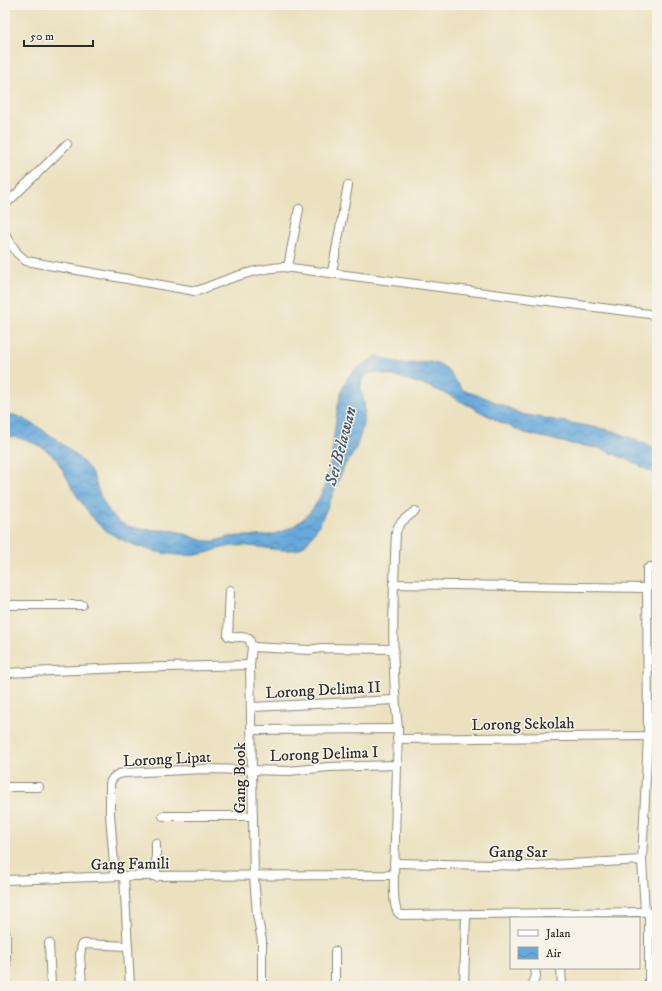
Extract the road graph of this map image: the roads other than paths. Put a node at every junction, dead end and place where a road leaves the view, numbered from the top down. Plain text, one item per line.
1 (68, 144) dead end
2 (348, 185) dead end
3 (5, 205) edge
4 (299, 208) dead end
5 (5, 234) edge
6 (288, 267) junction
7 (332, 272) junction
8 (657, 315) edge
9 (415, 511) dead end
10 (657, 571) edge
11 (393, 584) junction
12 (646, 588) junction
13 (230, 590) dead end
14 (5, 605) edge
15 (82, 605) dead end
16 (252, 647) junction
17 (394, 649) junction
18 (250, 666) junction
19 (5, 673) edge
20 (395, 700) junction
21 (252, 707) junction
22 (398, 729) junction
23 (252, 730) junction
24 (648, 736) junction
25 (657, 736) edge
26 (397, 739) junction
27 (397, 765) junction
28 (252, 770) junction
29 (39, 786) dead end
30 (5, 787) edge
31 (163, 816) dead end
32 (253, 816) junction
33 (156, 843) dead end
34 (642, 860) junction
35 (394, 863) junction
36 (394, 875) junction
37 (115, 876) junction
38 (124, 876) junction
39 (156, 877) junction
40 (254, 877) junction
41 (5, 880) edge
42 (650, 913) edge
43 (466, 914) junction
44 (560, 915) edge
45 (533, 916) edge
46 (6, 934) dead end
47 (49, 942) dead end
48 (128, 946) junction
49 (335, 951) dead end
50 (535, 969) edge
51 (561, 969) edge
52 (6, 986) edge
53 (51, 986) edge
54 (82, 986) edge
55 (130, 986) edge
56 (262, 986) edge
57 (335, 986) edge
58 (464, 986) edge
59 (532, 986) edge
60 (562, 986) edge
61 (649, 986) edge

1 - 3 street
2 - 7 street
4 - 6 street
5 - 6 street
6 - 7 street
7 - 8 street
9 - 11 street
10 - 12 street
11 - 12 street
11 - 17 street
12 - 24 street
13 - 16 street
14 - 15 street
16 - 17 street
16 - 18 street, Gang Book
17 - 20 street
18 - 19 street
18 - 21 street, Gang Book
20 - 21 street, Lorong Delima II
20 - 22 street
21 - 23 street, Gang Book
22 - 23 street
22 - 26 street
23 - 28 street, Gang Book
24 - 25 street, Lorong Sekolah
24 - 26 street, Lorong Sekolah
24 - 34 street
26 - 27 street
27 - 28 street, Lorong Delima I
27 - 35 street
28 - 32 street, Gang Book
28 - 37 street, Lorong Lipat
29 - 30 street
31 - 32 street
32 - 40 street, Gang Book
33 - 39 street
34 - 35 street, Gang Sar
34 - 42 street
35 - 36 street
36 - 40 street, Gang Famili
36 - 43 street
37 - 38 street, Gang Famili
37 - 41 street, Gang Famili
38 - 39 street, Gang Famili
38 - 48 street
39 - 40 street, Gang Famili
40 - 56 street, Gang Book
42 - 44 street
42 - 61 street
43 - 45 street
43 - 58 street
44 - 45 street
46 - 52 street
47 - 53 street
48 - 54 street
48 - 55 street
49 - 57 street
50 - 59 street
51 - 60 street

